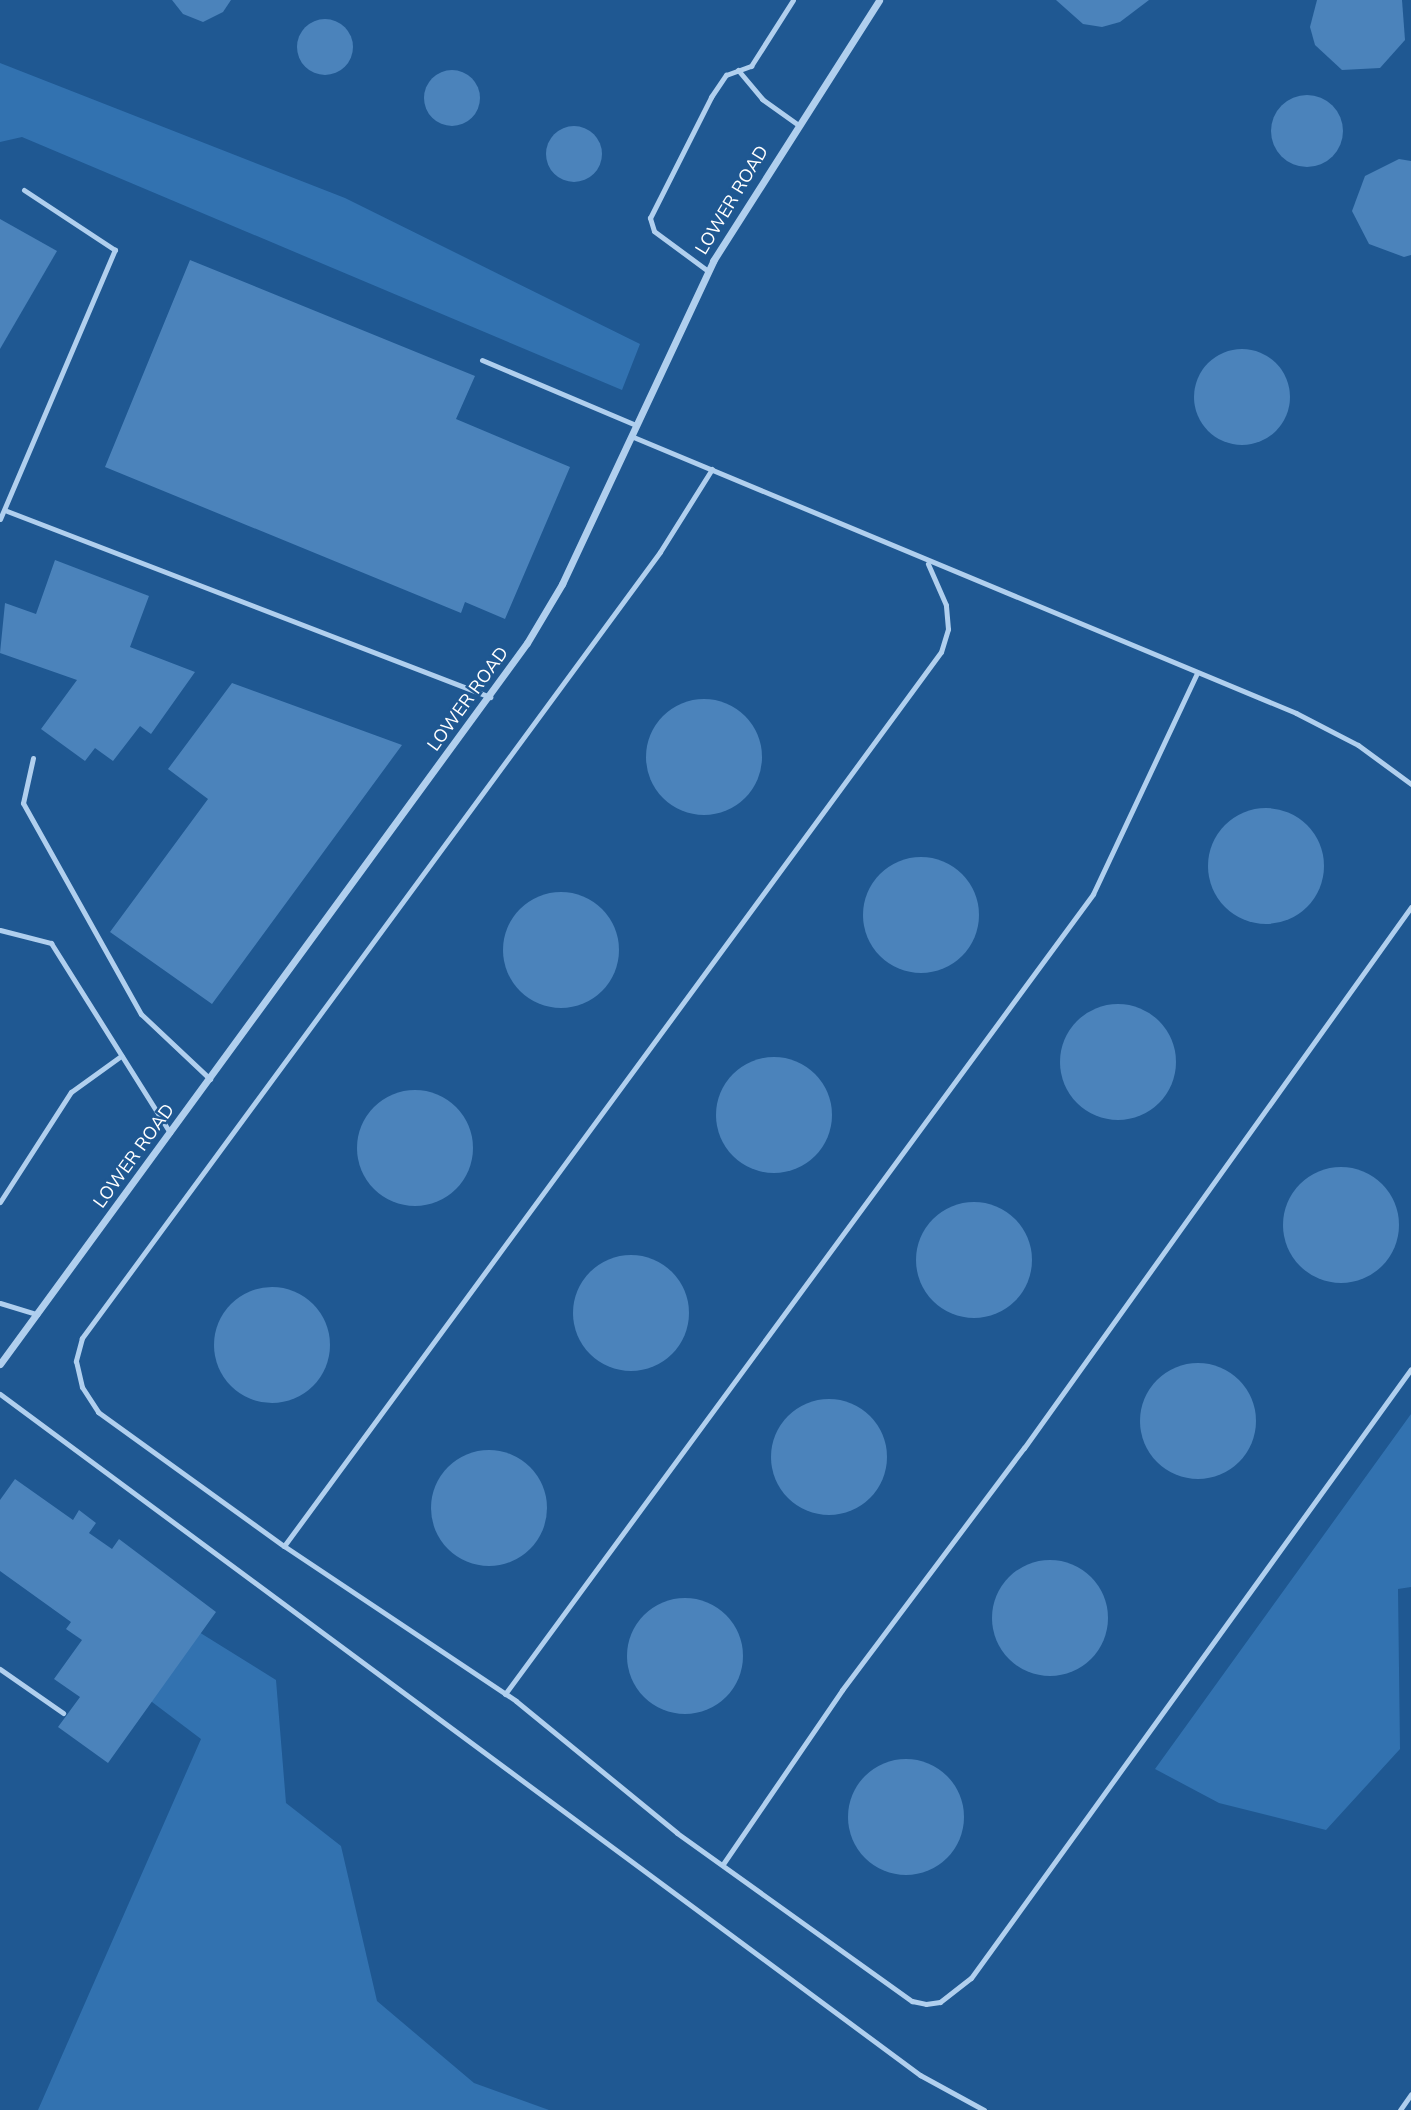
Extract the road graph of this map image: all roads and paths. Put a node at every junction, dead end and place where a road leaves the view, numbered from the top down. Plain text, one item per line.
1 (793, 0) edge
2 (879, 0) edge
3 (738, 70) junction
4 (797, 124) junction
5 (24, 190) dead end
6 (708, 271) junction
7 (482, 360) dead end
8 (636, 425) junction
9 (631, 436) junction
10 (712, 469) junction
11 (7, 511) junction
12 (0, 519) edge
13 (928, 564) junction
14 (1197, 673) junction
15 (490, 697) junction
16 (33, 758) dead end
17 (1411, 784) edge
18 (1411, 907) edge
19 (0, 930) edge
20 (121, 1056) junction
21 (210, 1079) junction
22 (170, 1133) junction
23 (0, 1202) edge
24 (0, 1303) edge
25 (37, 1314) junction
26 (0, 1364) edge
27 (1411, 1369) edge
28 (0, 1394) edge
29 (284, 1546) junction
30 (0, 1669) edge
31 (505, 1694) junction
32 (63, 1713) dead end
33 (723, 1864) junction
34 (1411, 2094) edge
35 (984, 2110) edge
36 (1400, 2110) edge

1 - 3 lane
2 - 4 street, LOWER ROAD
3 - 4 lane
3 - 6 lane
4 - 6 street, LOWER ROAD
5 - 11 lane
6 - 8 street, LOWER ROAD
7 - 8 lane
8 - 9 street, LOWER ROAD
9 - 10 lane
9 - 15 street, LOWER ROAD
10 - 13 lane
10 - 29 lane
11 - 12 lane
11 - 15 lane
13 - 14 lane
13 - 29 lane
14 - 17 lane
14 - 31 lane
15 - 21 street, LOWER ROAD
16 - 21 lane
18 - 33 lane
19 - 20 lane
20 - 22 lane
20 - 23 lane
21 - 22 street, LOWER ROAD
22 - 25 street, LOWER ROAD
24 - 25 lane
25 - 26 street, LOWER ROAD
27 - 33 lane
28 - 35 lane
29 - 31 lane
30 - 32 lane
31 - 33 lane
34 - 36 lane

